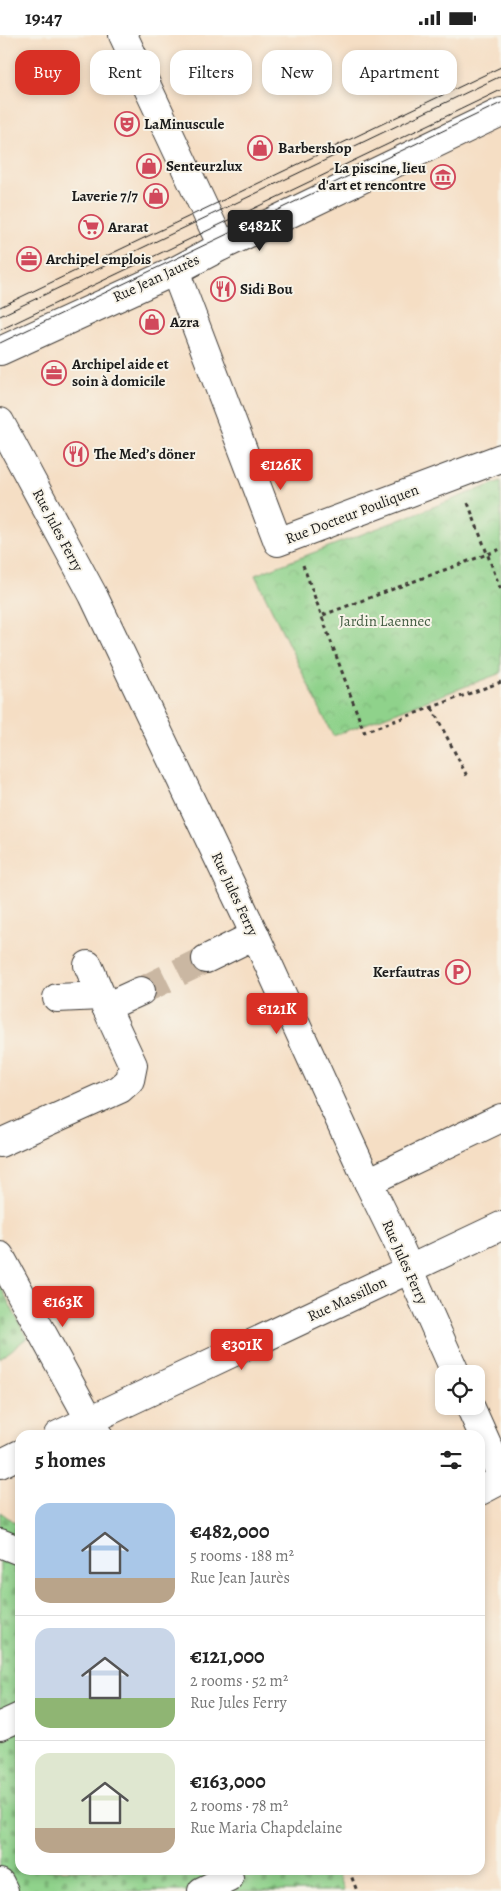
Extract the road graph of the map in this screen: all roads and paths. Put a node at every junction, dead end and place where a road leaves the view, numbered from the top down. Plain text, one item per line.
1 (123, 35) edge
2 (501, 113) edge
3 (222, 246) junction
4 (175, 271) junction
5 (0, 351) edge
6 (0, 422) edge
7 (501, 458) edge
8 (456, 475) junction
9 (292, 537) junction
10 (501, 549) edge
11 (488, 554) junction
12 (501, 590) edge
13 (323, 615) junction
14 (501, 682) edge
15 (432, 708) junction
16 (468, 778) dead end
17 (255, 935) junction
18 (206, 959) tunnel mouth
19 (88, 965) dead end
20 (141, 991) tunnel mouth
21 (58, 998) dead end
22 (104, 1002) junction
23 (501, 1118) edge
24 (0, 1143) edge
25 (368, 1181) junction
26 (501, 1227) edge
27 (0, 1256) edge
28 (410, 1271) junction
29 (452, 1365) edge
30 (474, 1415) edge
31 (93, 1427) edge
32 (80, 1430) edge
33 (481, 1430) edge
34 (485, 1439) edge
35 (15, 1456) edge
36 (0, 1464) edge
37 (501, 1475) edge
38 (501, 1480) edge
39 (485, 1488) edge
40 (0, 1543) edge
41 (15, 1549) edge
42 (15, 1719) edge
43 (0, 1726) edge
44 (351, 1875) edge
45 (230, 1880) edge
46 (0, 1883) edge
47 (4, 1891) edge
48 (202, 1891) edge
49 (357, 1891) edge

1 - 3 street
2 - 3 street, Rue Jean Jaurès
3 - 4 street, Rue Jean Jaurès
4 - 5 street, Rue Jean Jaurès
4 - 9 street, Rue Docteur Pouliquen
6 - 17 street, Rue Jules Ferry
7 - 8 street, Rue Docteur Pouliquen
8 - 9 street, Rue Docteur Pouliquen
8 - 11 path
9 - 13 path
10 - 11 path
11 - 12 path
11 - 13 path
13 - 15 path
14 - 15 path
15 - 16 path
17 - 18 street
17 - 25 street, Rue Jules Ferry
19 - 22 street
20 - 22 street
21 - 22 street
22 - 24 street
23 - 25 street
25 - 28 street, Rue Jules Ferry
26 - 28 street, Rue Massillon
27 - 31 street
28 - 29 street, Rue Jules Ferry
28 - 31 street, Rue Massillon
30 - 33 street
31 - 32 street, Rue Massillon
34 - 37 street
35 - 36 street
38 - 39 street
40 - 41 street
42 - 43 street
44 - 49 path
45 - 48 street
46 - 47 street

